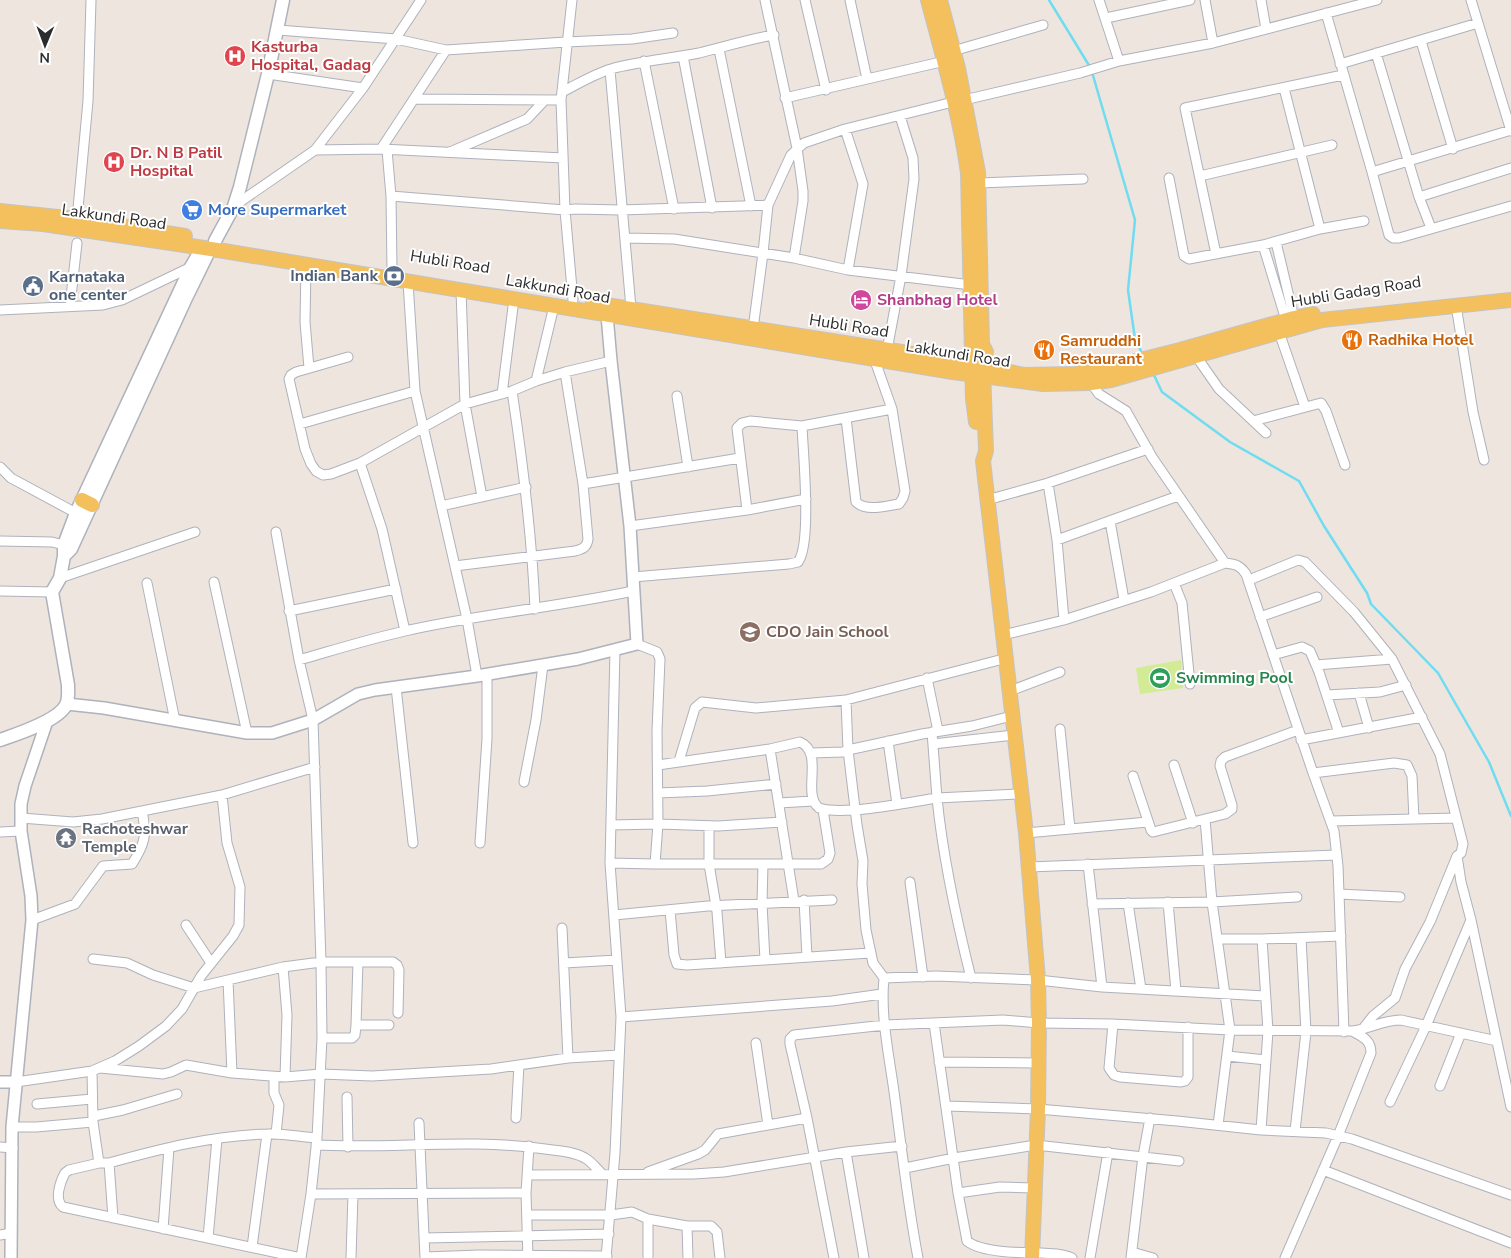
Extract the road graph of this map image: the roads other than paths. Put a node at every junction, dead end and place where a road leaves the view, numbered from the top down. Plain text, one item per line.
1 (91, 0) edge
2 (276, 0) edge
3 (283, 0) edge
4 (421, 0) edge
5 (572, 0) edge
6 (765, 0) edge
7 (805, 0) edge
8 (850, 0) edge
9 (928, 0) edge
10 (940, 0) edge
11 (1099, 0) edge
12 (1190, 0) edge
13 (1205, 0) edge
14 (1261, 0) edge
15 (1377, 0) edge
16 (1471, 0) edge
17 (1153, 3) edge
18 (1326, 14) junction
19 (1106, 18) junction
20 (1478, 23) junction
21 (1043, 25) dead end
22 (1266, 29) junction
23 (278, 30) junction
24 (674, 34) dead end
25 (774, 35) junction
26 (396, 38) junction
27 (1421, 41) junction
28 (566, 42) junction
29 (1214, 43) junction
30 (719, 48) junction
31 (446, 50) junction
32 (1376, 53) junction
33 (683, 56) junction
34 (949, 56) junction
35 (644, 61) junction
36 (1119, 61) junction
37 (1340, 64) junction
38 (610, 70) junction
39 (268, 74) junction
40 (1343, 75) junction
41 (867, 80) junction
42 (363, 88) junction
43 (1284, 88) junction
44 (826, 90) junction
45 (561, 96) junction
46 (785, 98) junction
47 (415, 99) junction
48 (545, 100) junction
49 (959, 101) junction
50 (900, 116) junction
51 (845, 129) junction
52 (1511, 131) edge
53 (1332, 145) dead end
54 (797, 148) junction
55 (384, 149) junction
56 (1453, 149) junction
57 (315, 150) junction
58 (1301, 152) junction
59 (446, 153) junction
60 (562, 158) junction
61 (1409, 160) junction
62 (1511, 168) edge
63 (1372, 172) junction
64 (1200, 176) junction
65 (1169, 178) dead end
66 (1083, 179) dead end
67 (979, 183) junction
68 (392, 196) junction
69 (1419, 197) junction
70 (768, 205) junction
71 (234, 206) junction
72 (751, 206) junction
73 (1511, 206) edge
74 (712, 208) junction
75 (674, 209) junction
76 (565, 210) junction
77 (621, 210) junction
78 (0, 211) edge
79 (77, 219) junction
80 (0, 221) edge
81 (1364, 221) dead end
82 (1430, 228) junction
83 (1320, 230) junction
84 (624, 238) junction
85 (1276, 242) junction
86 (77, 243) dead end
87 (208, 244) junction
88 (1263, 245) junction
89 (763, 253) junction
90 (1216, 254) junction
91 (794, 258) junction
92 (306, 265) junction
93 (191, 267) junction
94 (392, 270) junction
95 (848, 270) junction
96 (901, 276) junction
97 (408, 282) junction
98 (971, 285) junction
99 (461, 290) junction
100 (1511, 291) edge
101 (514, 299) junction
102 (573, 300) junction
103 (1511, 300) edge
104 (70, 306) junction
105 (554, 306) junction
106 (1456, 306) junction
107 (631, 308) junction
108 (0, 310) edge
109 (607, 315) junction
110 (1286, 323) junction
111 (753, 328) junction
112 (977, 343) junction
113 (887, 350) junction
114 (1177, 356) junction
115 (1196, 356) junction
116 (348, 357) dead end
117 (874, 358) junction
118 (611, 361) junction
119 (951, 366) junction
120 (309, 368) junction
121 (978, 370) junction
122 (564, 372) junction
123 (1008, 376) junction
124 (536, 381) junction
125 (1091, 383) junction
126 (415, 391) junction
127 (512, 391) junction
128 (502, 394) junction
129 (677, 396) dead end
130 (978, 399) junction
131 (465, 404) junction
132 (1304, 406) junction
133 (892, 409) junction
134 (846, 418) junction
135 (1252, 421) junction
136 (300, 424) junction
137 (802, 426) junction
138 (424, 427) junction
139 (1266, 432) dead end
140 (1148, 449) junction
141 (740, 458) junction
142 (1484, 460) dead end
143 (360, 463) junction
144 (1345, 465) dead end
145 (688, 467) junction
146 (0, 468) edge
147 (625, 478) junction
148 (1048, 483) junction
149 (583, 484) junction
150 (526, 487) junction
151 (1178, 496) junction
152 (482, 497) junction
153 (806, 499) junction
154 (987, 500) junction
155 (87, 502) junction
156 (441, 506) junction
157 (747, 510) junction
158 (76, 513) junction
159 (1110, 521) junction
160 (630, 526) junction
161 (194, 532) dead end
162 (276, 532) dead end
163 (1057, 540) junction
164 (0, 542) edge
165 (64, 551) junction
166 (533, 557) junction
167 (1225, 563) junction
168 (455, 566) junction
169 (633, 577) junction
170 (60, 578) junction
171 (1249, 580) junction
172 (147, 582) dead end
173 (214, 582) dead end
174 (1174, 583) junction
175 (396, 589) junction
176 (0, 591) edge
177 (633, 591) junction
178 (52, 592) junction
179 (1317, 597) dead end
180 (1124, 600) junction
181 (535, 609) junction
182 (289, 611) junction
183 (1260, 617) junction
184 (467, 619) junction
185 (1064, 620) junction
186 (405, 631) junction
187 (1003, 635) junction
188 (637, 644) junction
189 (615, 650) junction
190 (1273, 655) junction
191 (1007, 658) junction
192 (1392, 659) junction
193 (299, 660) junction
194 (543, 665) junction
195 (1316, 666) junction
196 (1060, 672) dead end
197 (482, 675) junction
198 (927, 678) junction
199 (1190, 684) dead end
200 (1406, 685) junction
201 (396, 687) junction
202 (1010, 691) junction
203 (1359, 693) junction
204 (1327, 695) junction
205 (846, 700) junction
206 (67, 704) junction
207 (1012, 716) junction
208 (1422, 717) junction
209 (313, 720) junction
210 (47, 721) junction
211 (175, 721) junction
212 (1370, 728) junction
213 (1060, 729) dead end
214 (1298, 730) junction
215 (935, 732) junction
216 (247, 733) junction
217 (1339, 733) junction
218 (1014, 735) junction
219 (0, 740) edge
220 (1302, 740) junction
221 (888, 741) junction
222 (933, 744) junction
223 (770, 748) junction
224 (848, 750) junction
225 (811, 753) junction
226 (679, 761) junction
227 (658, 765) junction
228 (1174, 765) dead end
229 (314, 767) junction
230 (1312, 773) junction
231 (1132, 776) dead end
232 (524, 782) dead end
233 (776, 784) junction
234 (658, 793) junction
235 (1020, 794) junction
236 (222, 795) junction
237 (938, 798) junction
238 (813, 801) junction
239 (779, 803) junction
240 (897, 804) junction
241 (823, 810) junction
242 (855, 810) junction
243 (142, 811) junction
244 (21, 818) junction
245 (1456, 818) junction
246 (1204, 819) junction
247 (1414, 819) junction
248 (1331, 821) junction
249 (782, 822) junction
250 (1148, 822) junction
251 (1193, 823) junction
252 (658, 824) junction
253 (611, 825) junction
254 (709, 826) junction
255 (1070, 829) junction
256 (21, 831) junction
257 (0, 832) edge
258 (1026, 833) junction
259 (413, 843) dead end
260 (480, 843) dead end
261 (1337, 855) junction
262 (1457, 856) junction
263 (1208, 859) junction
264 (610, 863) junction
265 (655, 864) junction
266 (710, 864) junction
267 (763, 864) junction
268 (789, 864) junction
269 (1088, 864) junction
270 (1029, 867) junction
271 (910, 882) dead end
272 (1339, 894) junction
273 (1297, 897) dead end
274 (1400, 897) dead end
275 (799, 900) junction
276 (832, 900) dead end
277 (1168, 902) junction
278 (1212, 902) junction
279 (1128, 903) junction
280 (762, 904) junction
281 (1092, 904) junction
282 (716, 905) junction
283 (670, 910) junction
284 (614, 915) junction
285 (32, 920) junction
286 (1471, 920) junction
287 (186, 925) dead end
288 (562, 928) dead end
289 (1341, 936) junction
290 (1301, 938) junction
291 (1217, 939) junction
292 (1262, 939) junction
293 (870, 953) junction
294 (807, 957) junction
295 (93, 959) dead end
296 (617, 960) junction
297 (765, 960) junction
298 (321, 962) junction
299 (358, 962) junction
300 (211, 963) junction
301 (564, 963) junction
302 (721, 963) junction
303 (284, 967) junction
304 (923, 977) junction
305 (884, 978) junction
306 (971, 978) junction
307 (228, 980) junction
308 (1038, 980) junction
309 (1102, 987) junction
310 (194, 988) junction
311 (1141, 989) junction
312 (1176, 991) junction
313 (882, 994) junction
314 (1226, 994) junction
315 (1264, 996) junction
316 (398, 1013) dead end
317 (620, 1017) junction
318 (934, 1023) junction
319 (1040, 1023) junction
320 (1113, 1024) junction
321 (356, 1025) junction
322 (389, 1025) dead end
323 (885, 1025) junction
324 (1426, 1026) junction
325 (1188, 1027) junction
326 (1230, 1030) junction
327 (1268, 1031) junction
328 (1353, 1031) junction
329 (1306, 1032) junction
330 (1461, 1034) junction
331 (322, 1038) junction
332 (1497, 1041) junction
333 (756, 1043) dead end
334 (619, 1055) junction
335 (1227, 1056) junction
336 (568, 1058) junction
337 (1266, 1060) junction
338 (939, 1062) junction
339 (1038, 1064) junction
340 (519, 1065) junction
341 (96, 1070) junction
342 (232, 1073) junction
343 (321, 1074) junction
344 (274, 1076) junction
345 (285, 1077) junction
346 (0, 1082) edge
347 (16, 1082) junction
348 (1440, 1086) dead end
349 (177, 1094) dead end
350 (347, 1097) dead end
351 (92, 1099) junction
352 (1390, 1102) dead end
353 (37, 1104) dead end
354 (946, 1106) junction
355 (1511, 1107) edge
356 (1038, 1109) junction
357 (516, 1118) dead end
358 (807, 1118) junction
359 (1150, 1118) junction
360 (93, 1119) junction
361 (419, 1123) dead end
362 (768, 1125) junction
363 (1218, 1125) junction
364 (12, 1127) junction
365 (1261, 1130) junction
366 (1295, 1131) junction
367 (272, 1134) junction
368 (1338, 1136) junction
369 (217, 1139) junction
370 (317, 1142) junction
371 (420, 1145) junction
372 (529, 1146) junction
373 (902, 1146) junction
374 (1036, 1146) junction
375 (0, 1147) edge
376 (348, 1147) junction
377 (12, 1148) junction
378 (169, 1148) junction
379 (846, 1152) junction
380 (1108, 1152) junction
381 (1144, 1156) junction
382 (815, 1158) junction
383 (954, 1158) junction
384 (1179, 1161) dead end
385 (99, 1163) junction
386 (109, 1163) junction
387 (905, 1168) junction
388 (1323, 1170) junction
389 (602, 1174) junction
390 (641, 1174) junction
391 (527, 1175) junction
392 (613, 1175) junction
393 (1034, 1188) junction
394 (422, 1193) junction
395 (958, 1193) junction
396 (311, 1194) junction
397 (353, 1194) junction
398 (526, 1194) junction
399 (1511, 1195) edge
400 (527, 1214) junction
401 (610, 1215) junction
402 (113, 1218) junction
403 (648, 1219) junction
404 (687, 1226) junction
405 (164, 1229) junction
406 (5, 1234) edge
407 (609, 1234) junction
408 (528, 1235) junction
409 (208, 1238) junction
410 (424, 1238) junction
411 (1511, 1243) edge
412 (252, 1248) junction
413 (1132, 1255) edge
414 (480, 1256) edge
415 (1032, 1256) edge
416 (425, 1257) edge
417 (528, 1257) edge
418 (606, 1257) edge
419 (11, 1258) edge
420 (301, 1258) edge
421 (351, 1258) edge
422 (648, 1258) edge
423 (688, 1258) edge
424 (720, 1258) edge
425 (834, 1258) edge
426 (864, 1258) edge
427 (918, 1258) edge
428 (1072, 1258) edge
429 (1090, 1258) edge
430 (1153, 1258) edge
431 (1285, 1258) edge

1 - 79 street
2 - 87 main road
3 - 23 main road
4 - 26 street
5 - 28 street
6 - 25 street
7 - 44 street
8 - 41 street
9 - 34 main road
10 - 34 main road
11 - 19 street
12 - 17 street
13 - 29 street
14 - 22 street
15 - 18 street
16 - 20 street
17 - 19 street
18 - 22 street
18 - 37 street
19 - 36 street
20 - 27 street
20 - 52 street
21 - 34 street
22 - 29 street
23 - 26 street
23 - 39 main road
24 - 28 street
25 - 30 street
25 - 46 street
26 - 31 street
26 - 42 street
27 - 32 street
27 - 56 street
28 - 31 street
28 - 45 street
29 - 36 street
30 - 33 street
30 - 72 street
31 - 47 street
32 - 37 street
32 - 61 street
33 - 35 street
33 - 74 street
34 - 41 street
34 - 49 main road
35 - 38 street
35 - 75 street
36 - 49 street
37 - 40 street
38 - 45 street
38 - 77 street
39 - 42 street
39 - 71 main road
40 - 43 street
40 - 63 street
41 - 44 street
42 - 57 street
43 - 58 street
43 - 64 street
44 - 46 street
45 - 48 street
45 - 60 street
46 - 54 street
47 - 48 street
47 - 55 street
48 - 59 street
49 - 50 street
49 - 67 main road
49 - 98 main road
50 - 51 street
50 - 96 street
51 - 54 street
51 - 95 street
52 - 56 street
53 - 58 street
54 - 70 street
54 - 91 street
55 - 57 street
55 - 59 street
55 - 68 street
56 - 61 street
57 - 71 street
58 - 64 street
58 - 83 street
59 - 60 street
60 - 76 street
61 - 63 street
61 - 69 street
62 - 69 street
63 - 82 street
64 - 90 street
65 - 90 street
66 - 67 street
67 - 112 main road
68 - 76 street
68 - 94 street
69 - 82 street
70 - 72 street
70 - 89 street
71 - 87 main road
72 - 74 street
73 - 82 street
74 - 75 street
75 - 77 street
76 - 77 street
76 - 102 street
77 - 84 street
78 - 79 main road, Hubli Road
79 - 87 main road, Hubli Road
80 - 87 main road, Lakkundi Road
81 - 83 street
83 - 85 street
84 - 89 street
84 - 107 street
85 - 88 street
85 - 110 street
86 - 104 street
87 - 92 main road, Lakkundi Road
87 - 93 main road
87 - 94 main road, Hubli Road
87 - 155 main road
88 - 90 street
88 - 110 street
89 - 91 street
89 - 111 street
91 - 95 street
92 - 97 main road, Lakkundi Road
92 - 120 street
93 - 104 street
93 - 155 main road
94 - 102 main road, Hubli Road
95 - 96 street
96 - 98 street
96 - 113 street
97 - 99 main road, Lakkundi Road
97 - 126 street
98 - 112 main road
99 - 101 main road, Lakkundi Road
99 - 131 street
100 - 110 main road, Hubli Gadag Road
101 - 105 main road, Lakkundi Road
101 - 128 street
102 - 107 main road, Hubli Road
103 - 106 main road, Hubli Gadag Road
104 - 108 street
105 - 109 main road, Lakkundi Road
105 - 124 street
106 - 110 main road, Hubli Gadag Road
106 - 142 street
107 - 111 main road, Hubli Road
109 - 117 main road, Lakkundi Road
109 - 118 street
110 - 114 main road, Hubli Gadag Road
110 - 115 main road, Hubli Gadag Road
110 - 132 street
111 - 113 main road, Hubli Road
112 - 119 main road
112 - 121 main road
112 - 123 main road
113 - 119 main road, Hubli Road
114 - 115 main road, Hubli Gadag Road
114 - 123 main road, Hubli Road
114 - 125 main road, Lakkundi Road
115 - 135 street
116 - 120 street
117 - 119 main road, Lakkundi Road
117 - 133 street
118 - 122 street
118 - 147 street
119 - 121 main road, Hubli Road
119 - 130 main road
120 - 136 street
121 - 123 main road, Hubli Road
121 - 130 main road
122 - 124 street
122 - 149 street
123 - 125 main road, Lakkundi Road
123 - 130 main road
124 - 127 street
125 - 140 street
126 - 136 street
126 - 138 street
127 - 128 street
127 - 150 street
128 - 131 street
129 - 145 street
130 - 154 main road
131 - 138 street
131 - 152 street
132 - 135 street
132 - 144 street
133 - 134 street
133 - 134 street
134 - 137 street
135 - 139 street
136 - 143 street
137 - 141 street
137 - 153 street
138 - 143 street
138 - 156 street
140 - 148 street
140 - 151 street
141 - 145 street
141 - 157 street
143 - 175 street
145 - 147 street
146 - 158 street
147 - 149 street
147 - 160 street
148 - 154 street
148 - 163 street
149 - 166 street
150 - 152 street
150 - 166 street
151 - 159 street
151 - 167 street
152 - 156 street
153 - 157 street
153 - 169 street
154 - 187 main road
155 - 158 main road
155 - 165 main road
156 - 168 street
157 - 160 street
158 - 165 main road
159 - 163 street
159 - 180 street
160 - 169 street
161 - 170 street
162 - 182 street
163 - 185 street
164 - 165 street
165 - 170 main road
166 - 168 street
166 - 181 street
167 - 171 street
167 - 174 street
168 - 184 street
169 - 177 street
170 - 178 main road
171 - 183 street
171 - 192 street
172 - 211 street
173 - 216 street
174 - 180 street
174 - 199 street
175 - 182 street
175 - 186 street
176 - 178 street
177 - 181 street
177 - 188 street
178 - 206 main road
179 - 183 street
180 - 185 street
181 - 184 street
182 - 193 street
183 - 190 street
184 - 186 street
184 - 197 street
185 - 187 street
186 - 193 street
187 - 191 main road
188 - 189 street
188 - 227 street
189 - 194 street
189 - 253 street
190 - 195 street
190 - 214 street
191 - 198 street
191 - 202 main road
192 - 195 street
192 - 200 street
193 - 209 street
194 - 197 street
194 - 232 street
195 - 204 street
196 - 202 street
197 - 201 street
197 - 260 street
198 - 205 street
198 - 215 street
200 - 203 street
200 - 208 street
201 - 209 street
201 - 259 street
202 - 207 main road
203 - 204 street
203 - 212 street
204 - 217 street
205 - 224 street
205 - 226 street
206 - 210 main road
206 - 211 street
207 - 215 street
207 - 218 main road
208 - 212 street
208 - 245 street
209 - 216 street
209 - 229 street
210 - 219 main road
210 - 244 street
211 - 216 street
212 - 217 street
213 - 255 street
214 - 220 street
214 - 246 street
215 - 221 street
215 - 222 street
217 - 220 street
218 - 222 street
218 - 235 main road
220 - 230 street
221 - 224 street
221 - 240 street
222 - 237 street
223 - 225 street
223 - 226 street
223 - 233 street
224 - 225 street
224 - 242 street
225 - 238 street
226 - 227 street
227 - 234 street
228 - 251 street
229 - 236 street
229 - 298 street
230 - 247 street
230 - 248 street
231 - 250 street
233 - 234 street
233 - 239 street
234 - 252 street
235 - 237 street
235 - 258 main road
236 - 243 street
236 - 300 street
237 - 240 street
237 - 306 street
238 - 239 street
238 - 241 street
239 - 249 street
240 - 242 street
241 - 242 street
241 - 268 street
242 - 293 street
243 - 244 street
243 - 285 street
244 - 256 street
245 - 247 street
245 - 262 street
246 - 251 street
246 - 263 street
247 - 248 street
248 - 261 street
249 - 254 street
249 - 268 street
250 - 251 street
250 - 255 street
252 - 253 street
252 - 254 street
252 - 265 street
253 - 264 street
254 - 266 street
255 - 258 street
256 - 257 street
256 - 285 street
258 - 270 main road
261 - 263 street
261 - 272 street
262 - 286 street
262 - 328 street
263 - 269 street
263 - 278 street
264 - 265 street
264 - 284 street
265 - 266 street
266 - 267 street
266 - 282 street
267 - 268 street
267 - 280 street
268 - 275 street
269 - 270 street
269 - 281 street
270 - 308 main road
271 - 304 street
272 - 274 street
272 - 289 street
273 - 278 street
275 - 276 street
275 - 280 street
275 - 294 street
277 - 278 street
277 - 279 street
277 - 312 street
278 - 291 street
279 - 281 street
279 - 311 street
280 - 282 street
280 - 297 street
281 - 309 street
282 - 283 street
282 - 302 street
283 - 284 street
283 - 302 street
284 - 296 street
285 - 347 street
286 - 324 street
286 - 332 street
287 - 300 street
288 - 301 street
289 - 290 street
289 - 328 street
290 - 292 street
290 - 329 street
291 - 292 street
291 - 314 street
292 - 315 street
293 - 294 street
293 - 305 street
294 - 297 street
295 - 310 street
296 - 301 street
296 - 317 street
297 - 302 street
298 - 299 street
298 - 303 street
298 - 331 street
299 - 316 street
299 - 321 street
300 - 310 street
301 - 336 street
303 - 307 street
303 - 345 street
304 - 305 street
304 - 306 street
305 - 313 street
306 - 308 street
307 - 310 street
307 - 342 street
308 - 309 street
308 - 319 main road
309 - 311 street
310 - 341 street
311 - 312 street
312 - 314 street
313 - 317 street
313 - 323 street
314 - 315 street
314 - 326 street
315 - 327 street
317 - 334 street
318 - 319 street
318 - 323 street
318 - 338 street
319 - 320 street
319 - 339 main road
320 - 325 street
320 - 325 street
321 - 322 street
321 - 331 street
323 - 358 street
323 - 373 street
324 - 328 street
324 - 330 street
324 - 352 street
325 - 326 street
326 - 327 street
326 - 335 street
327 - 329 street
327 - 337 street
328 - 329 street
328 - 368 street
329 - 366 street
330 - 332 street
330 - 348 street
331 - 343 street
332 - 355 street
333 - 362 street
334 - 336 street
334 - 392 street
335 - 337 street
335 - 363 street
336 - 340 street
337 - 365 street
338 - 339 street
338 - 354 street
339 - 356 main road
340 - 343 street
340 - 357 street
341 - 342 street
341 - 347 street
341 - 351 street
342 - 344 street
343 - 345 street
343 - 370 street
344 - 345 street
344 - 367 street
346 - 347 street
347 - 364 street
349 - 360 street
350 - 376 street
351 - 353 street
351 - 360 street
354 - 356 street
354 - 383 street
356 - 359 street
356 - 374 main road
358 - 362 street
358 - 382 street
359 - 363 street
359 - 381 street
360 - 364 street
360 - 385 street
361 - 371 street
362 - 390 street
363 - 365 street
364 - 377 street
365 - 366 street
366 - 368 street
367 - 369 street
367 - 370 street
367 - 412 street
368 - 388 street
368 - 399 street
369 - 378 street
369 - 409 street
370 - 376 street
370 - 396 street
371 - 372 street
371 - 376 street
371 - 394 street
372 - 389 street
372 - 391 street
373 - 379 street
373 - 387 street
374 - 380 street
374 - 383 street
374 - 393 main road
375 - 377 street
377 - 406 street
378 - 386 street
378 - 405 street
379 - 382 street
379 - 426 street
380 - 381 street
380 - 429 street
381 - 384 street
381 - 413 street
382 - 390 street
382 - 425 street
383 - 387 street
383 - 395 street
385 - 386 street
385 - 402 street
386 - 402 street
387 - 427 street
388 - 411 street
388 - 431 street
389 - 391 street
389 - 392 street
390 - 392 street
391 - 398 street
392 - 401 street
393 - 395 street
393 - 415 main road
394 - 397 street
394 - 398 street
394 - 410 street
395 - 415 street
396 - 397 street
396 - 420 street
397 - 421 street
398 - 400 street
400 - 401 street
400 - 408 street
401 - 403 street
401 - 407 street
402 - 405 street
403 - 404 street
403 - 422 street
404 - 423 street
404 - 424 street
405 - 409 street
406 - 419 street
407 - 408 street
407 - 418 street
408 - 410 street
408 - 417 street
409 - 412 street
410 - 416 street
412 - 420 street
413 - 430 street
414 - 416 street
414 - 417 street
415 - 428 street
417 - 418 street

